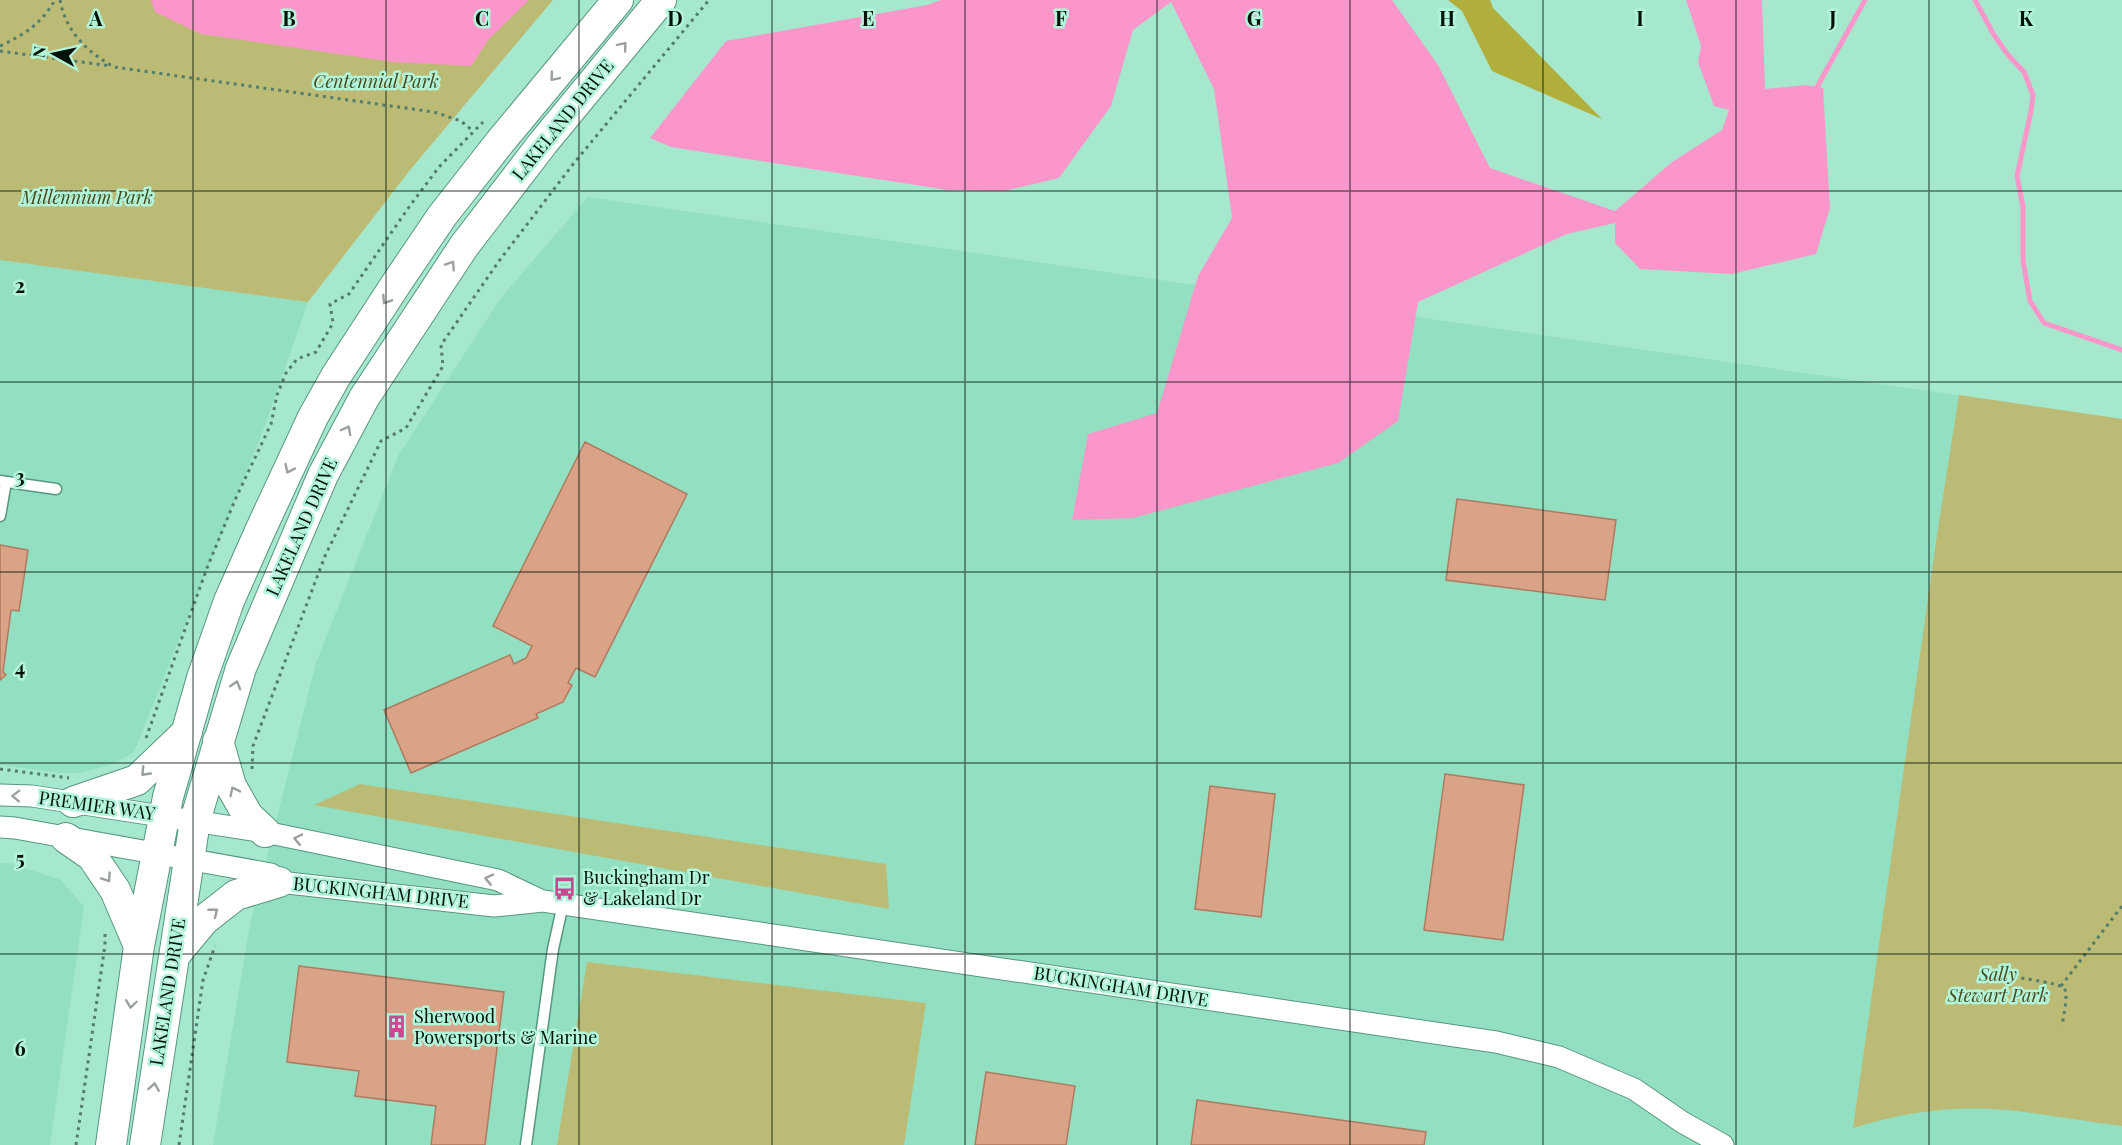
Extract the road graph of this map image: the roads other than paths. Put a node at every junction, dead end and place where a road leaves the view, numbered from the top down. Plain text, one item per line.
1 (618, 0) edge
2 (661, 0) edge
3 (3, 481) edge
4 (56, 489) dead end
5 (0, 516) edge
6 (187, 732) junction
7 (218, 741) junction
8 (73, 791) junction
9 (0, 795) edge
10 (164, 816) junction
11 (195, 821) junction
12 (0, 827) edge
13 (265, 832) junction
14 (66, 838) junction
15 (157, 854) junction
16 (187, 860) junction
17 (279, 882) junction
18 (553, 903) junction
19 (139, 946) junction
20 (175, 955) junction
21 (1682, 1122) junction
22 (111, 1145) edge
23 (145, 1145) edge
24 (526, 1145) edge
25 (1697, 1145) edge
26 (1723, 1145) edge

1 -> 6 main road, LAKELAND DRIVE
7 -> 2 main road, LAKELAND DRIVE
3 - 4 lane
3 - 5 lane
6 -> 8 main road
6 - 10 main road, LAKELAND DRIVE
7 - 11 main road, LAKELAND DRIVE
13 -> 7 main road
8 -> 9 street, PREMIER WAY
8 - 10 street, PREMIER WAY
10 - 11 street, PREMIER WAY
10 - 15 main road, LAKELAND DRIVE
11 - 13 street, BUCKINGHAM DRIVE
11 - 16 main road, LAKELAND DRIVE
12 - 14 street, PREMIER WAY
18 -> 13 street, BUCKINGHAM DRIVE
14 - 15 street, PREMIER WAY
14 -> 19 main road
15 - 16 street, PREMIER WAY
15 - 19 main road, LAKELAND DRIVE
16 - 17 street, BUCKINGHAM DRIVE
16 - 20 main road, LAKELAND DRIVE
17 - 18 street, BUCKINGHAM DRIVE
20 -> 17 main road
18 - 21 street, BUCKINGHAM DRIVE
18 - 24 lane
19 -> 22 main road, LAKELAND DRIVE
23 -> 20 main road, LAKELAND DRIVE
21 - 25 street, BUCKINGHAM DRIVE
21 - 26 street, BUCKINGHAM DRIVE

